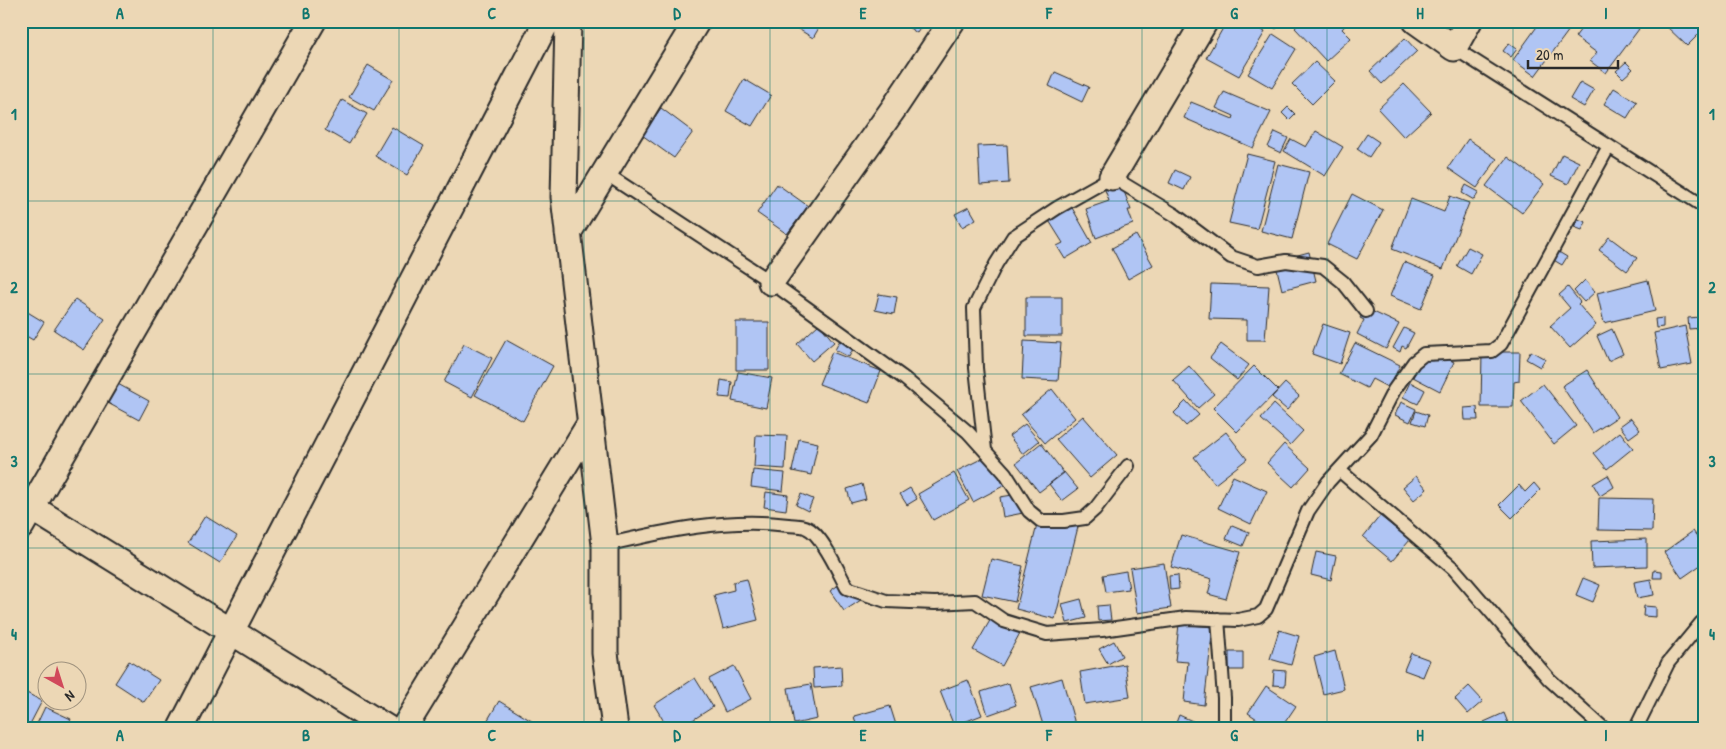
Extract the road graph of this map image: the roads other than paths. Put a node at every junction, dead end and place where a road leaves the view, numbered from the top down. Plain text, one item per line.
1 (313, 21) edge
2 (547, 21) edge
3 (568, 21) edge
4 (697, 21) edge
5 (952, 21) edge
6 (1205, 21) edge
7 (1416, 21) edge
8 (1469, 21) edge
9 (1454, 48) junction
10 (1609, 146) junction
11 (605, 173) junction
12 (1112, 177) junction
13 (1705, 207) edge
14 (568, 233) junction
15 (771, 282) junction
16 (1366, 311) dead end
17 (590, 422) junction
18 (985, 450) junction
19 (1128, 466) dead end
20 (1340, 470) junction
21 (25, 512) edge
22 (605, 545) junction
23 (1218, 620) junction
24 (1705, 621) edge
25 (231, 631) junction
26 (181, 728) edge
27 (387, 728) edge
28 (404, 728) edge
29 (615, 728) edge
30 (1224, 728) edge
31 (1603, 728) edge
32 (1636, 728) edge

1 - 21 street
2 - 25 street
3 - 14 street
4 - 11 street
5 - 15 street
6 - 12 street
7 - 9 street
8 - 9 street
9 - 10 lane
10 - 13 lane
10 - 20 lane
11 - 14 street
11 - 15 lane
12 - 16 lane
12 - 18 lane
14 - 17 street
15 - 18 lane
17 - 22 street
17 - 28 street
18 - 19 lane
20 - 23 lane
20 - 31 lane
21 - 25 street
22 - 23 lane
22 - 29 street
23 - 30 lane
24 - 32 lane
25 - 26 street
25 - 27 street

